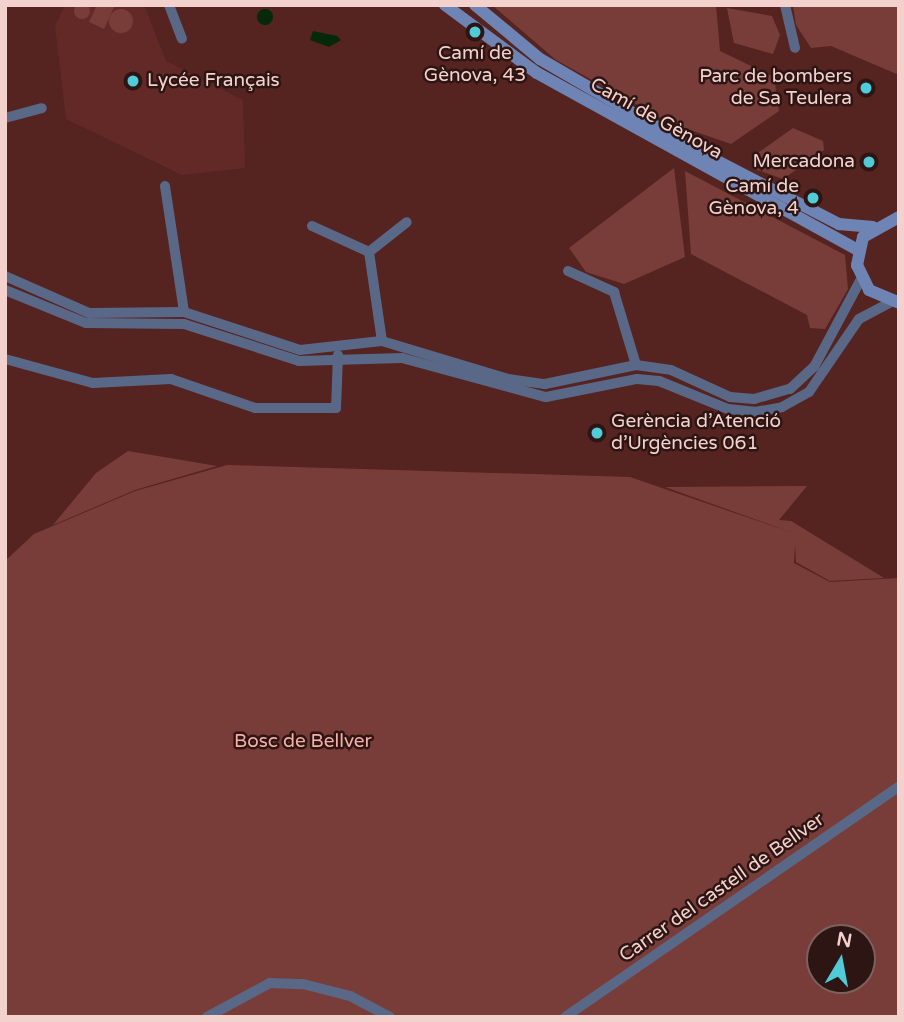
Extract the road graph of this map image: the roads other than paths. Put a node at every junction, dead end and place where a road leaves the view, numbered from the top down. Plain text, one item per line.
1 (169, 5) edge
2 (445, 5) edge
3 (475, 5) edge
4 (785, 5) edge
5 (182, 39) dead end
6 (795, 48) dead end
7 (42, 108) dead end
8 (5, 118) edge
9 (165, 186) dead end
10 (899, 218) edge
11 (407, 222) dead end
12 (312, 226) dead end
13 (873, 227) junction
14 (858, 250) junction
15 (369, 252) junction
16 (568, 271) dead end
17 (5, 276) edge
18 (861, 279) junction
19 (5, 290) edge
20 (895, 303) edge
21 (184, 312) junction
22 (126, 327) junction
23 (226, 334) junction
24 (382, 341) junction
25 (335, 358) junction
26 (5, 359) edge
27 (420, 363) junction
28 (636, 365) junction
29 (590, 387) junction
30 (678, 387) junction
31 (899, 787) edge
32 (207, 1017) edge
33 (390, 1017) edge
34 (565, 1017) edge

1 - 5 street
2 - 14 street, Camí de Gènova
3 - 13 street, Camí de Gènova
4 - 6 street
7 - 8 street
9 - 21 street
10 - 13 street
11 - 15 street
12 - 15 street
13 - 14 street
14 - 18 street
15 - 24 street
16 - 28 street
17 - 21 street
18 - 20 street
18 - 28 street
19 - 22 street
20 - 30 street
21 - 22 street
21 - 23 street
21 - 24 street
22 - 23 street
23 - 25 street
24 - 25 street
24 - 27 street
24 - 28 street
25 - 26 street
25 - 27 street
27 - 29 street
28 - 29 street
28 - 30 street
29 - 30 street
31 - 34 street, Carrer del castell de Bellver
32 - 33 street

